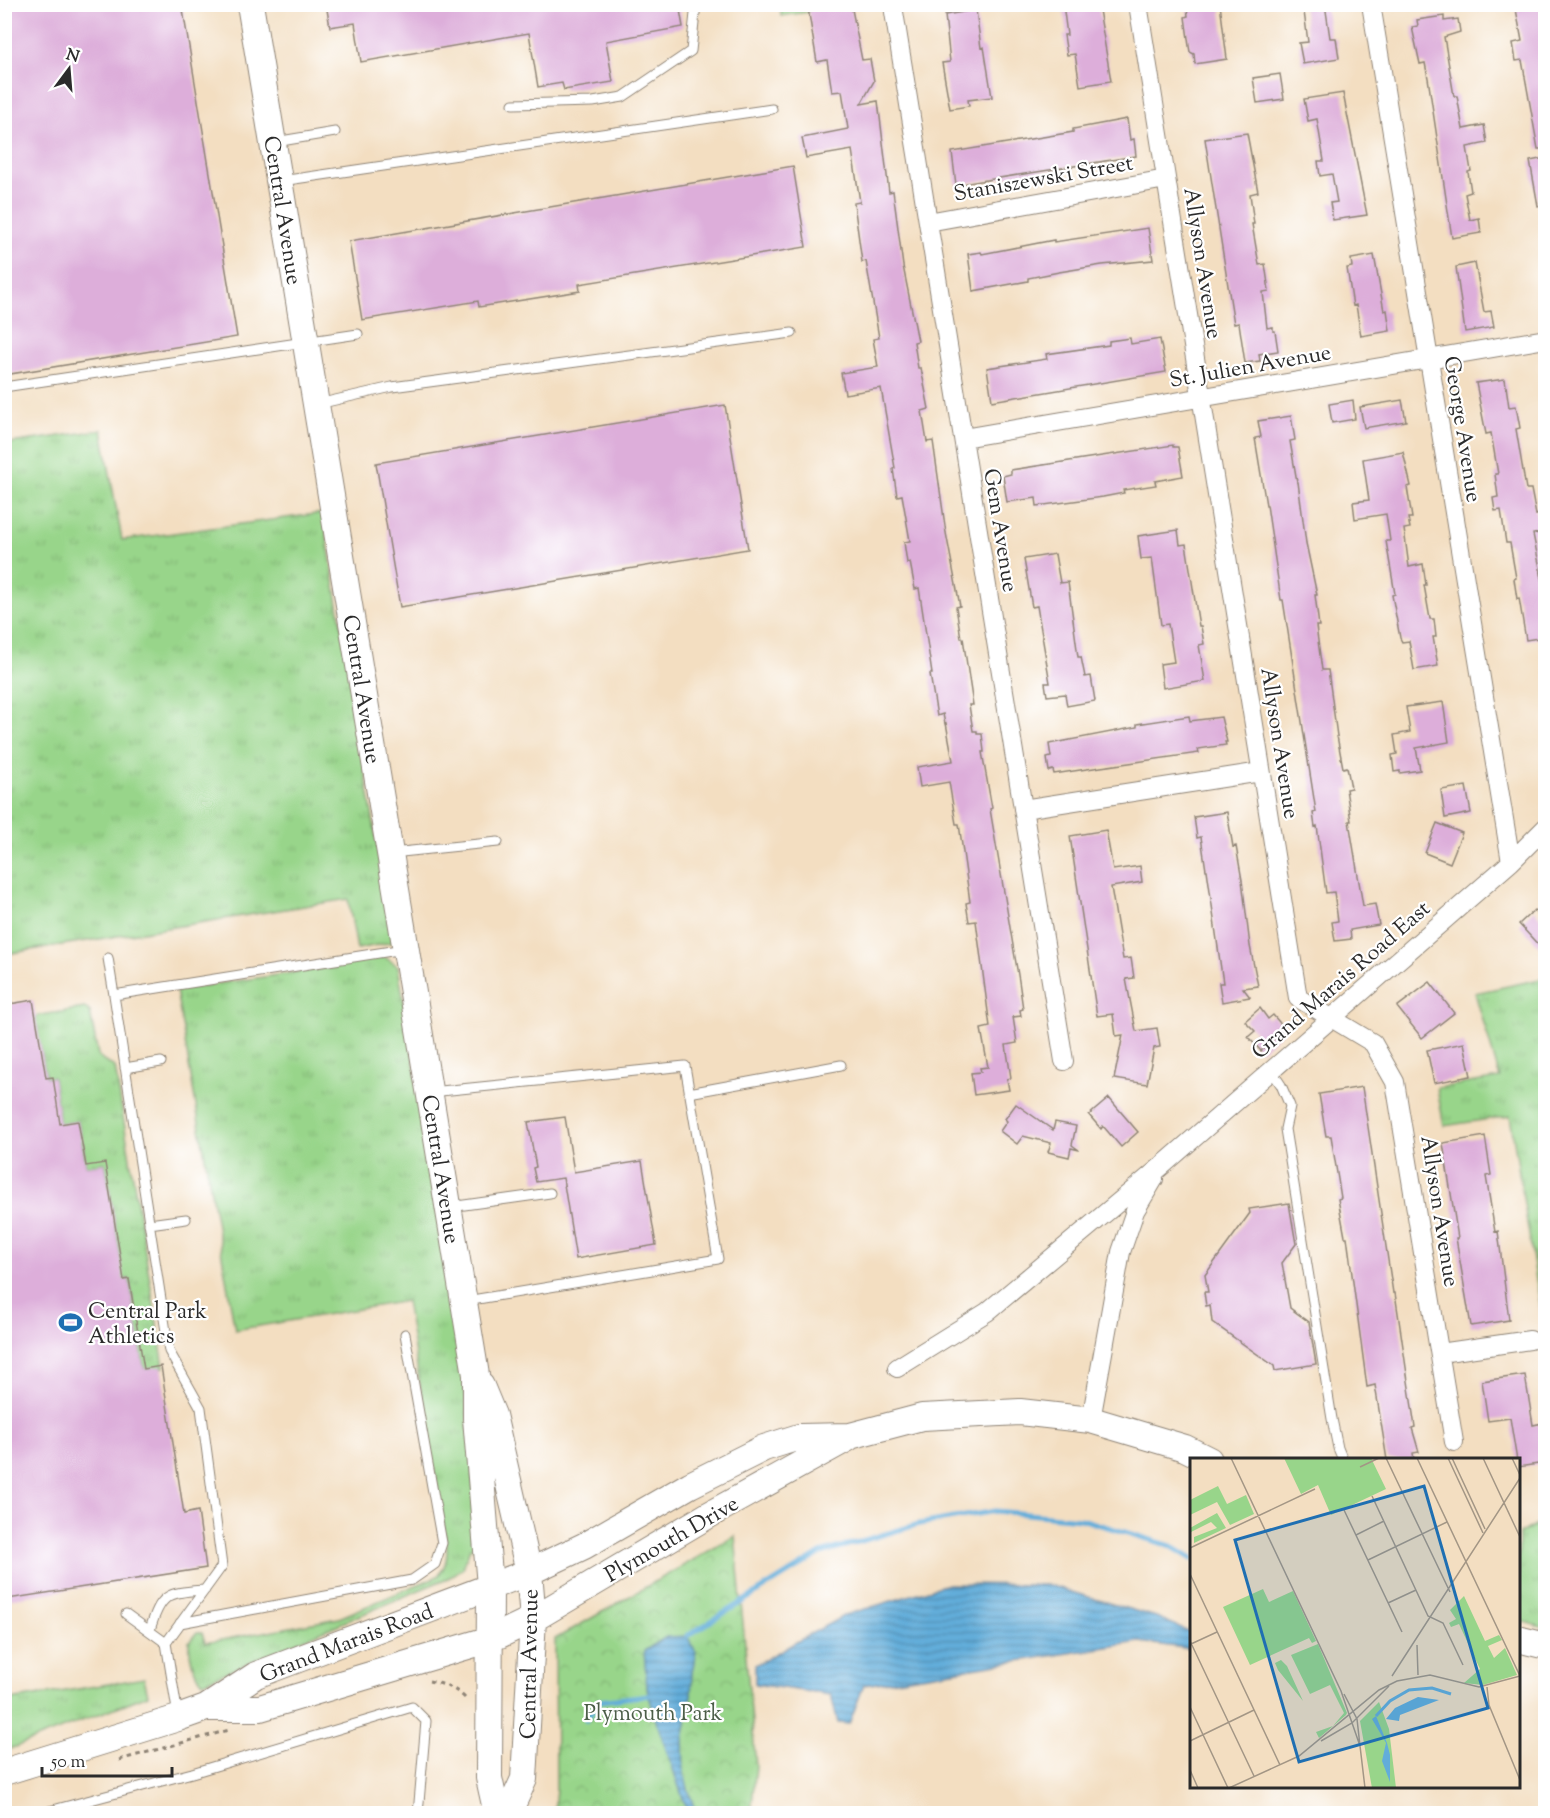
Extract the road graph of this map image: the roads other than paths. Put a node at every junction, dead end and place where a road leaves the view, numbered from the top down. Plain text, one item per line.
1 (250, 4) edge
2 (696, 4) edge
3 (1138, 4) edge
4 (1371, 4) edge
5 (893, 6) dead end
6 (513, 104) dead end
7 (772, 109) dead end
8 (335, 132) dead end
9 (273, 142) junction
10 (1166, 179) junction
11 (279, 181) junction
12 (928, 222) junction
13 (792, 333) dead end
14 (358, 334) dead end
15 (1545, 339) edge
16 (306, 344) junction
17 (1428, 359) junction
18 (4, 387) edge
19 (1201, 398) junction
20 (316, 404) junction
21 (963, 438) junction
22 (1262, 772) junction
23 (1023, 809) junction
24 (1545, 827) edge
25 (498, 842) dead end
26 (390, 853) junction
27 (1511, 861) junction
28 (405, 948) junction
29 (108, 958) dead end
30 (114, 995) junction
31 (1331, 1018) junction
32 (1064, 1061) dead end
33 (160, 1062) dead end
34 (841, 1065) dead end
35 (125, 1068) junction
36 (1271, 1070) junction
37 (429, 1092) junction
38 (689, 1093) junction
39 (1163, 1165) junction
40 (550, 1193) dead end
41 (448, 1207) junction
42 (186, 1218) dead end
43 (149, 1224) junction
44 (464, 1301) junction
45 (405, 1334) dead end
46 (1530, 1340) dead end
47 (1440, 1353) junction
48 (897, 1368) dead end
49 (476, 1374) junction
50 (1091, 1420) junction
51 (850, 1436) junction
52 (1454, 1442) dead end
53 (1205, 1458) edge
54 (1342, 1458) edge
55 (530, 1572) junction
56 (490, 1586) junction
57 (205, 1590) junction
58 (126, 1614) dead end
59 (533, 1619) junction
60 (180, 1623) junction
61 (150, 1630) junction
62 (491, 1639) junction
63 (1520, 1640) edge
64 (166, 1642) junction
65 (1545, 1646) edge
66 (206, 1707) junction
67 (178, 1718) junction
68 (4, 1772) edge
69 (38, 1814) edge
70 (418, 1814) edge
71 (497, 1814) edge
72 (508, 1814) edge

1 - 9 street, Central Avenue
2 - 6 lane
3 - 10 street, Allyson Avenue
4 - 17 street, George Avenue
5 - 12 street, Gem Avenue
7 - 11 lane
8 - 9 lane
9 - 11 street, Central Avenue
10 - 12 street, Staniszewski Street
10 - 19 street, Allyson Avenue
11 - 16 street, Central Avenue
12 - 21 street, Gem Avenue
13 - 20 lane
14 - 16 lane
15 - 17 street, St. Julien Avenue
16 - 18 lane
16 - 20 street, Central Avenue
17 - 19 street, St. Julien Avenue
17 - 27 street, George Avenue
19 - 21 street, St. Julien Avenue
19 - 22 street, Allyson Avenue
20 - 26 street, Central Avenue
21 - 23 street, Gem Avenue
22 - 23 street
22 - 31 street, Allyson Avenue
23 - 32 street, Gem Avenue
24 - 27 street, Grand Marais Road East
25 - 26 lane
26 - 28 street, Central Avenue
27 - 31 street, Grand Marais Road East
28 - 30 lane
28 - 37 street, Central Avenue
29 - 30 lane
30 - 35 lane
31 - 36 street, Grand Marais Road East
31 - 47 street, Allyson Avenue
33 - 35 lane
34 - 38 lane
35 - 43 lane
36 - 39 street, Grand Marais Road East
36 - 54 lane
37 - 38 lane
37 - 41 street, Central Avenue
38 - 44 lane
39 - 48 street, Grand Marais Road East
39 - 50 street, Grand Marais Road East
40 - 41 lane
41 - 44 street, Central Avenue
42 - 43 lane
43 - 57 lane
44 - 49 street, Central Avenue
45 - 60 lane
46 - 47 street
47 - 52 street, Allyson Avenue
49 - 55 street, Central Avenue
49 - 56 street, Central Avenue
50 - 51 street, Plymouth Drive
50 - 53 street, Plymouth Drive
51 - 55 street, Plymouth Drive
51 - 59 street, Plymouth Drive
55 - 56 street, Plymouth Drive
55 - 59 street, Central Avenue
56 - 62 street, Central Avenue
56 - 66 street, Grand Marais Road
57 - 60 lane
57 - 61 lane
58 - 61 lane
59 - 62 street, Plymouth Drive
59 - 72 street, Central Avenue
60 - 64 lane
61 - 64 lane
62 - 66 street, Grand Marais Road
62 - 71 street, Central Avenue
63 - 65 street
64 - 67 lane
66 - 67 street, Grand Marais Road
67 - 68 street, Grand Marais Road
69 - 70 lane

